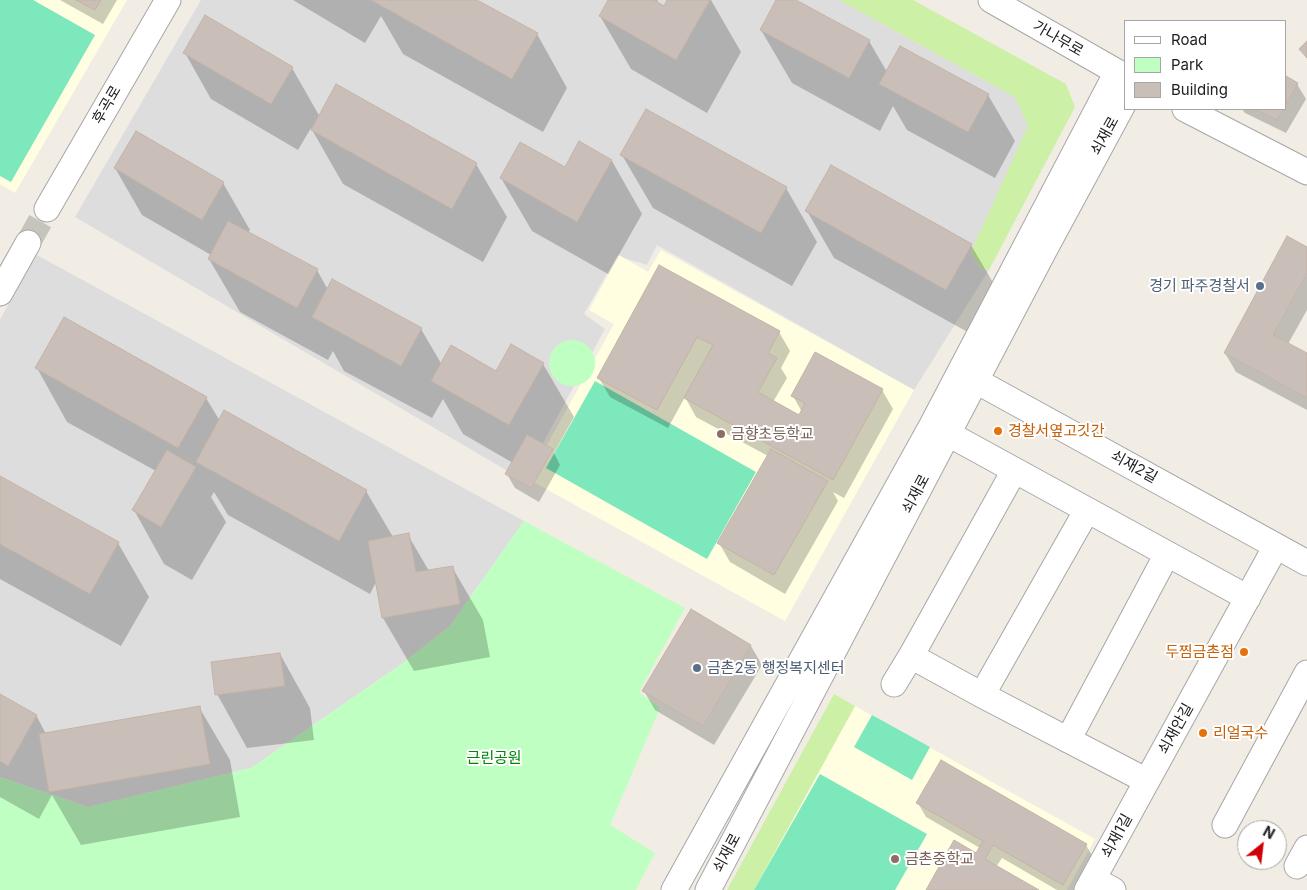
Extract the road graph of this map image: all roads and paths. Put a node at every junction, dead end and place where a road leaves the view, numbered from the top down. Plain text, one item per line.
1 (168, 0) edge
2 (991, 0) edge
3 (1122, 74) edge
4 (1124, 103) edge
5 (1187, 110) edge
6 (1307, 172) edge
7 (47, 209) tunnel mouth
8 (28, 243) tunnel mouth
9 (0, 293) edge
10 (968, 377) junction
11 (940, 430) junction
12 (1014, 470) junction
13 (1087, 510) junction
14 (1276, 546) junction
15 (1167, 554) junction
16 (1307, 562) edge
17 (1248, 598) junction
18 (911, 656) junction
19 (1307, 673) edge
20 (894, 684) dead end
21 (982, 695) junction
22 (1068, 740) junction
23 (1147, 781) junction
24 (1225, 825) dead end
25 (1098, 886) edge
26 (674, 890) edge
27 (708, 890) edge

1 - 7 street, 후곡로
2 - 3 street, 가나무로
3 - 10 street
4 - 10 street, 쇠재로
5 - 6 street
8 - 9 street
10 - 11 street
10 - 14 street, 쇠재2길
11 - 12 street
11 - 26 street
11 - 27 street, 쇠재로
12 - 13 street
12 - 18 street
13 - 15 street
13 - 21 street
14 - 16 street, 쇠재2길
14 - 17 street, 쇠재안길
15 - 17 street
15 - 22 street
17 - 23 street, 쇠재안길
18 - 20 street
18 - 21 street
19 - 24 street
21 - 22 street
22 - 23 street
23 - 25 street, 쇠재1길

